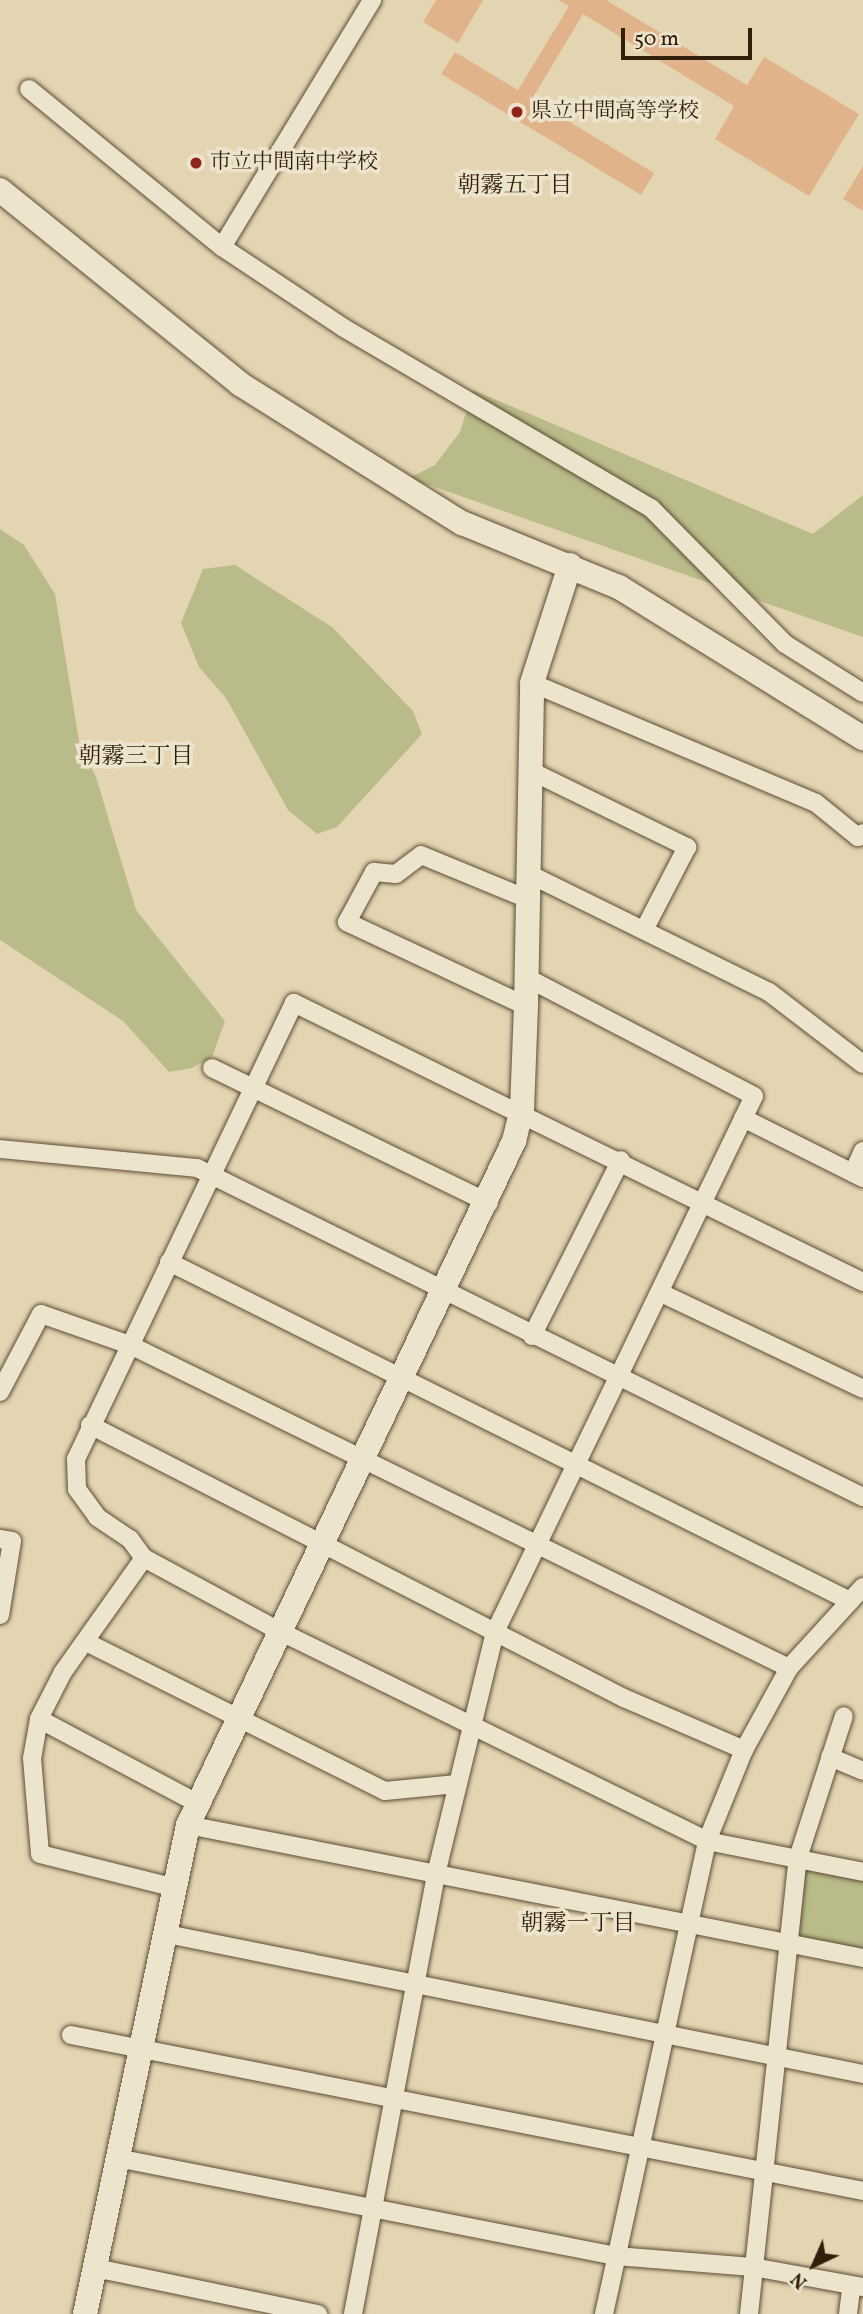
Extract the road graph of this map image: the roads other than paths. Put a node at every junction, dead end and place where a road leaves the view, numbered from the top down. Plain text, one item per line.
1 (372, 0) edge
2 (29, 89) dead end
3 (0, 190) edge
4 (222, 247) junction
5 (570, 565) junction
6 (531, 683) junction
7 (863, 693) edge
8 (863, 738) edge
9 (531, 771) junction
10 (863, 833) edge
11 (529, 874) junction
12 (530, 900) junction
13 (645, 928) junction
14 (527, 978) junction
15 (526, 1006) junction
16 (863, 1064) edge
17 (212, 1068) dead end
18 (256, 1089) junction
19 (522, 1110) junction
20 (743, 1118) junction
21 (0, 1149) edge
22 (863, 1151) edge
23 (621, 1160) junction
24 (211, 1175) junction
25 (858, 1175) edge
26 (702, 1202) junction
27 (489, 1203) junction
28 (169, 1262) junction
29 (863, 1282) edge
30 (661, 1293) junction
31 (444, 1295) junction
32 (532, 1336) junction
33 (130, 1345) junction
34 (620, 1379) junction
35 (403, 1380) junction
36 (863, 1390) edge
37 (0, 1392) edge
38 (90, 1425) junction
39 (362, 1463) junction
40 (577, 1464) junction
41 (863, 1497) edge
42 (0, 1539) edge
43 (322, 1547) junction
44 (536, 1548) junction
45 (144, 1558) junction
46 (863, 1587) edge
47 (850, 1601) junction
48 (0, 1615) edge
49 (281, 1632) junction
50 (495, 1632) junction
51 (86, 1642) junction
52 (789, 1668) junction
53 (844, 1716) dead end
54 (39, 1719) junction
55 (236, 1720) junction
56 (469, 1722) junction
57 (744, 1750) junction
58 (830, 1758) junction
59 (863, 1771) edge
60 (457, 1784) junction
61 (193, 1814) junction
62 (707, 1841) junction
63 (798, 1858) junction
64 (437, 1870) junction
65 (863, 1872) edge
66 (175, 1888) junction
67 (688, 1923) junction
68 (167, 1934) junction
69 (788, 1942) junction
70 (863, 1958) edge
71 (414, 1984) junction
72 (71, 2035) dead end
73 (663, 2036) junction
74 (141, 2045) junction
75 (776, 2060) junction
76 (863, 2074) edge
77 (394, 2101) junction
78 (639, 2147) junction
79 (117, 2158) junction
80 (764, 2173) junction
81 (863, 2191) edge
82 (373, 2210) junction
83 (616, 2256) junction
84 (752, 2267) junction
85 (94, 2268) junction
86 (857, 2288) edge
87 (85, 2314) edge
88 (318, 2314) edge
89 (353, 2314) edge
90 (604, 2314) edge
91 (749, 2314) edge
92 (848, 2314) edge

1 - 4 street
2 - 4 street
3 - 5 street
4 - 7 street
5 - 6 street
5 - 8 street
6 - 9 street
6 - 10 street
9 - 11 street
9 - 13 street
11 - 12 street
11 - 13 street
12 - 14 street
12 - 15 street
13 - 16 street
14 - 15 street
14 - 20 street
15 - 19 street
17 - 18 street
18 - 19 street
18 - 24 street
18 - 27 street
19 - 23 street
19 - 27 street
20 - 25 street
20 - 26 street
21 - 24 street
22 - 25 street
23 - 26 street
23 - 32 street
24 - 28 street
24 - 31 street
26 - 29 street
26 - 30 street
27 - 31 street
28 - 33 street
28 - 35 street
30 - 34 street
30 - 36 street
31 - 32 street
31 - 35 street
32 - 34 street
33 - 37 street
33 - 38 street
33 - 39 street
34 - 40 street
34 - 41 street
35 - 39 street
35 - 40 street
38 - 43 street
38 - 45 street
39 - 43 street
39 - 44 street
40 - 44 street
40 - 47 street
42 - 48 street
43 - 49 street
43 - 50 street
44 - 50 street
44 - 52 street
45 - 49 street
45 - 51 street
46 - 47 street
47 - 52 street
49 - 55 street
49 - 56 street
50 - 56 street
50 - 57 street
51 - 54 street
51 - 55 street
52 - 57 street
53 - 58 street
54 - 61 street
54 - 66 street
55 - 60 street
55 - 61 street
56 - 60 street
56 - 62 street
57 - 62 street
58 - 59 street
58 - 63 street
60 - 64 street
61 - 64 street
61 - 66 street
62 - 63 street
62 - 67 street
63 - 65 street
63 - 69 street
64 - 67 street
64 - 71 street
66 - 68 street
67 - 69 street
67 - 73 street
68 - 71 street
68 - 74 street
69 - 70 street
69 - 75 street
71 - 73 street
71 - 77 street
72 - 74 street
73 - 75 street
73 - 78 street
74 - 77 street
74 - 79 street
75 - 76 street
75 - 80 street
77 - 78 street
77 - 82 street
78 - 80 street
78 - 83 street
79 - 82 street
79 - 85 street
80 - 81 street
80 - 84 street
82 - 83 street
82 - 89 street
83 - 84 street
83 - 90 street
84 - 86 street
84 - 91 street
85 - 87 street
85 - 88 street
86 - 92 street

